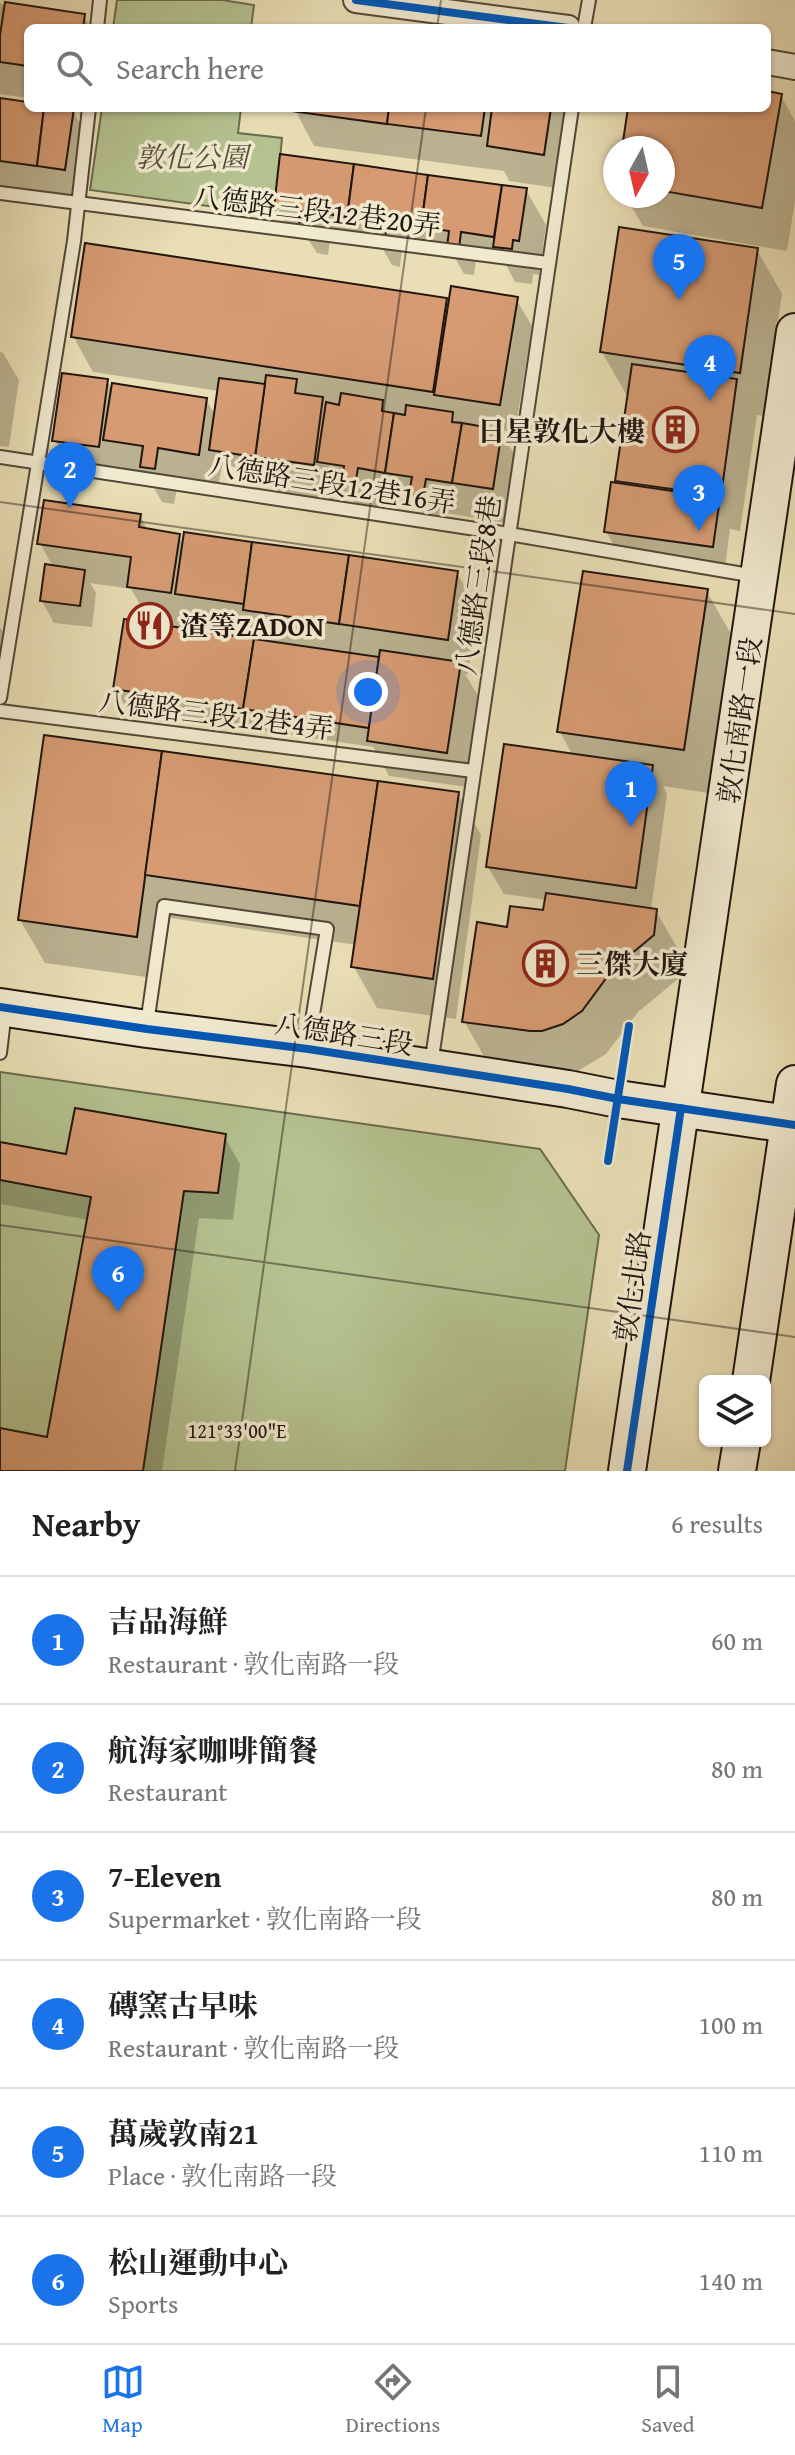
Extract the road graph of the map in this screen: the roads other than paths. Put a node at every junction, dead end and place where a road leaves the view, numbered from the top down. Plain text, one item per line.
1 (100, 0) edge
2 (356, 0) edge
3 (589, 0) edge
4 (97, 24) edge
5 (538, 24) edge
6 (585, 24) edge
7 (771, 63) edge
8 (795, 67) edge
9 (89, 112) edge
10 (571, 112) edge
11 (0, 193) edge
12 (79, 205) junction
13 (548, 263) junction
14 (795, 332) edge
15 (0, 457) edge
16 (39, 462) junction
17 (509, 534) junction
18 (760, 576) junction
19 (0, 698) edge
20 (0, 711) edge
21 (473, 771) junction
22 (3, 1007) edge
23 (147, 1029) junction
24 (308, 1049) junction
25 (0, 1053) edge
26 (430, 1068) junction
27 (795, 1084) edge
28 (681, 1108) junction
29 (792, 1124) edge
30 (752, 1375) edge
31 (741, 1447) edge
32 (627, 1471) edge
33 (737, 1471) edge

1 - 4 lane
2 - 5 street
3 - 6 lane
7 - 8 street
9 - 12 lane
10 - 13 lane, 八德路三段8巷
11 - 12 lane, 八德路三段12巷20弄
12 - 13 lane, 八德路三段12巷20弄
12 - 16 lane
13 - 17 lane, 八德路三段8巷
14 - 18 main road, 敦化南路一段
15 - 16 lane, 八德路三段12巷16弄
16 - 17 lane, 八德路三段12巷16弄
16 - 19 lane
17 - 18 lane, 八德路三段12巷16弄
17 - 21 lane, 八德路三段8巷
18 - 28 main road, 敦化南路一段
20 - 21 lane, 八德路三段12巷4弄
21 - 26 lane, 八德路三段8巷
22 - 23 main road, 八德路三段
22 - 25 lane
23 - 24 main road, 八德路三段
23 - 24 lane
24 - 26 main road, 八德路三段
26 - 28 main road, 八德路三段
27 - 29 main road
28 - 29 main road, 八德路三段
28 - 32 main road, 敦化北路
29 - 30 main road
31 - 33 main road

